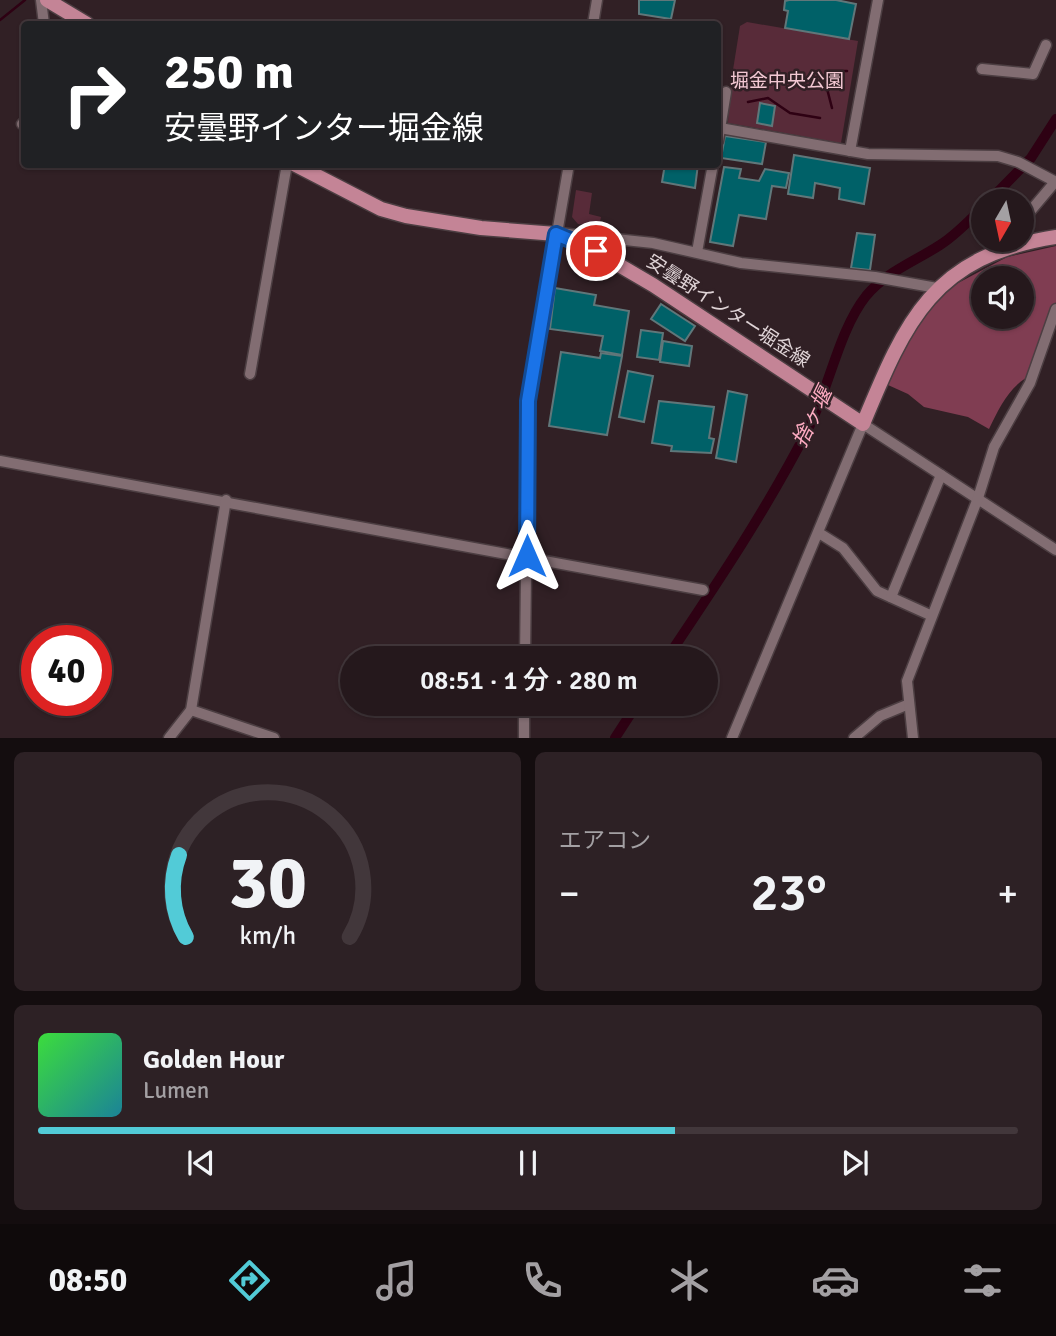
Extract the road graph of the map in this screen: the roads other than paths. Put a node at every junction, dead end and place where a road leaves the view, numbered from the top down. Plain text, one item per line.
1 (41, 0) edge
2 (47, 0) edge
3 (597, 0) edge
4 (878, 0) edge
5 (44, 21) edge
6 (83, 21) edge
7 (594, 21) edge
8 (1046, 46) dead end
9 (982, 69) dead end
10 (726, 92) dead end
11 (721, 122) edge
12 (721, 128) edge
13 (850, 151) junction
14 (286, 168) edge
15 (301, 168) edge
16 (568, 168) edge
17 (712, 168) edge
18 (1056, 182) edge
19 (1034, 207) edge
20 (556, 234) junction
21 (1056, 237) edge
22 (1034, 240) edge
23 (697, 252) junction
24 (993, 252) edge
25 (937, 288) junction
26 (1056, 309) edge
27 (250, 374) dead end
28 (863, 424) junction
29 (0, 461) edge
30 (941, 475) junction
31 (978, 498) junction
32 (226, 500) junction
33 (819, 533) junction
34 (1056, 550) edge
35 (527, 556) junction
36 (703, 590) dead end
37 (891, 597) junction
38 (930, 615) junction
39 (525, 646) edge
40 (909, 704) junction
41 (191, 710) junction
42 (524, 716) edge
43 (182, 732) edge
44 (169, 737) edge
45 (274, 737) edge
46 (524, 737) edge
47 (732, 737) edge
48 (854, 737) edge
49 (913, 737) edge

1 - 5 street
2 - 6 main road
3 - 7 street
4 - 13 street
8 - 9 street
10 - 11 street
12 - 13 street
13 - 18 street
14 - 27 street
15 - 20 main road, 安曇野インター堀金線
16 - 20 street
17 - 23 street
18 - 19 street
20 - 23 street
20 - 28 main road, 安曇野インター堀金線
20 - 35 street
21 - 22 main road
23 - 25 street
24 - 25 main road
25 - 28 main road
26 - 31 street
28 - 30 street
28 - 33 street
29 - 32 street
30 - 31 street
30 - 37 street
31 - 34 street
31 - 38 street
32 - 35 street
32 - 41 street
33 - 37 street
33 - 47 street
35 - 36 street
35 - 39 street
37 - 38 street
38 - 40 street
40 - 48 street
40 - 49 street
41 - 43 street
41 - 45 street
42 - 46 street
43 - 44 street

